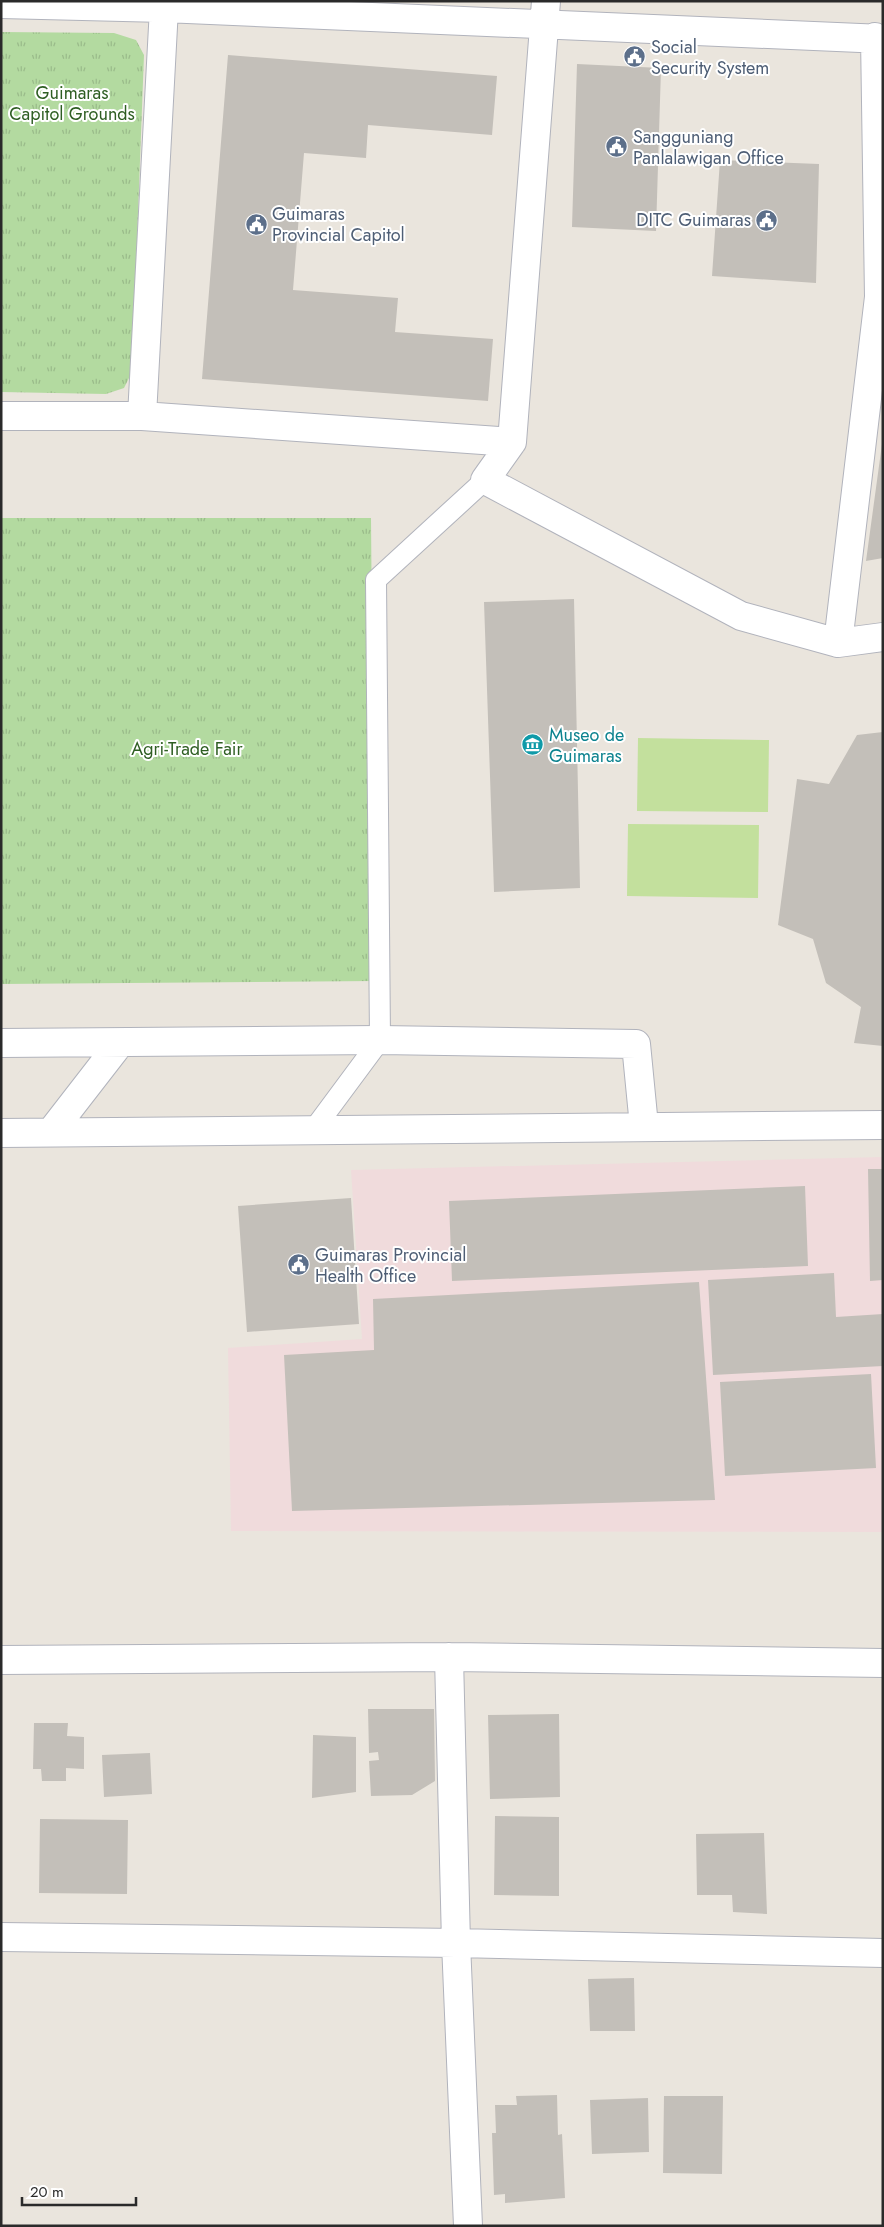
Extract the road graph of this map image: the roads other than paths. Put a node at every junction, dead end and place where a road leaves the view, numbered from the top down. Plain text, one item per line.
1 (1, 4) edge
2 (164, 8) junction
3 (545, 12) edge
4 (879, 38) edge
5 (1, 416) edge
6 (142, 416) junction
7 (512, 442) junction
8 (485, 480) junction
9 (883, 637) edge
10 (838, 643) junction
11 (380, 1040) junction
12 (1, 1043) edge
13 (120, 1043) junction
14 (883, 1125) edge
15 (644, 1126) junction
16 (314, 1130) junction
17 (51, 1132) junction
18 (1, 1133) edge
19 (449, 1657) junction
20 (1, 1660) edge
21 (883, 1663) edge
22 (1, 1937) edge
23 (456, 1943) junction
24 (883, 1953) edge
25 (468, 2226) edge

1 - 2 street
2 - 3 street
2 - 6 street
3 - 4 street
3 - 7 street
4 - 10 street
5 - 6 street
6 - 7 street
7 - 8 street
8 - 10 street
8 - 11 lane
9 - 10 street
11 - 13 street
11 - 15 street
11 - 16 lane
12 - 13 street
13 - 17 street
14 - 15 street
15 - 16 street
16 - 17 street
17 - 18 street
19 - 20 street
19 - 21 street
19 - 23 street
22 - 23 street
23 - 24 street
23 - 25 street

